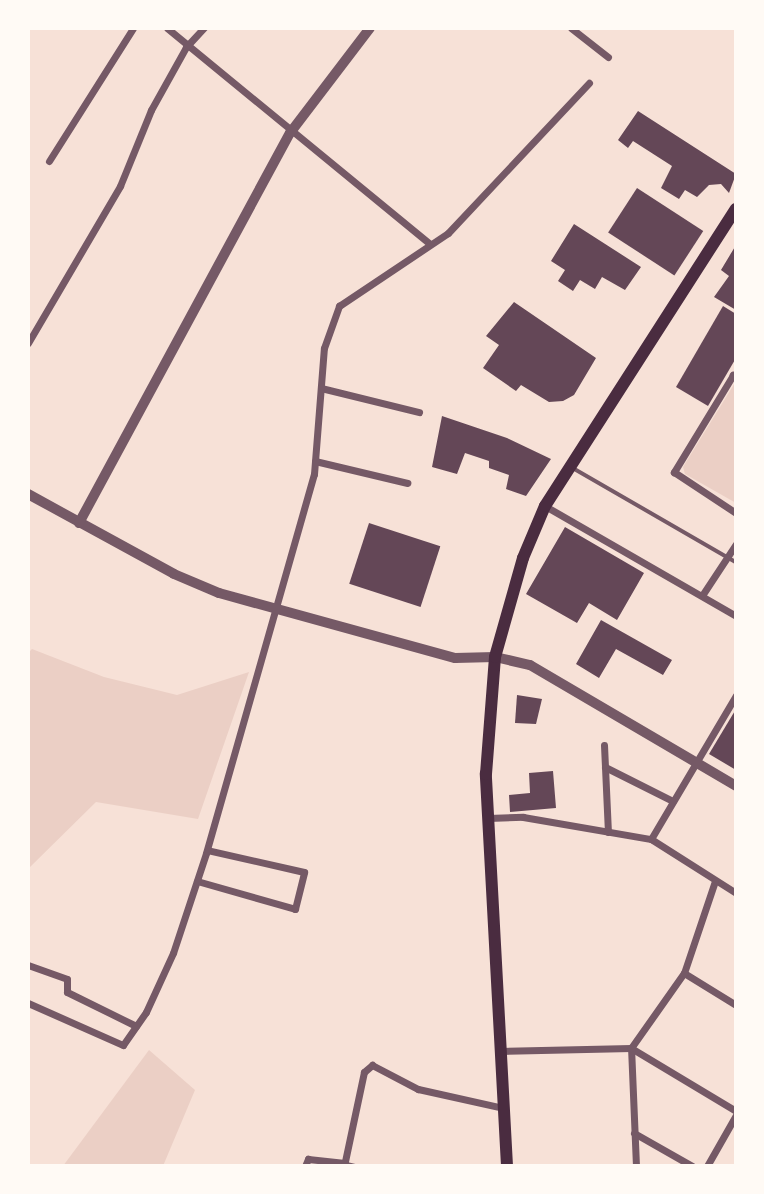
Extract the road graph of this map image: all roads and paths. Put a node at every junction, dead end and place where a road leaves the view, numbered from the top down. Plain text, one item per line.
1 (134, 28) edge
2 (166, 28) edge
3 (204, 28) edge
4 (370, 28) edge
5 (570, 28) edge
6 (186, 47) junction
7 (608, 57) dead end
8 (589, 83) dead end
9 (290, 133) junction
10 (49, 161) dead end
11 (736, 209) edge
12 (430, 244) junction
13 (28, 343) edge
14 (736, 377) edge
15 (321, 388) junction
16 (419, 412) dead end
17 (315, 461) junction
18 (568, 465) junction
19 (407, 483) dead end
20 (28, 494) edge
21 (545, 506) junction
22 (736, 513) edge
23 (79, 523) junction
24 (736, 544) edge
25 (728, 557) junction
26 (736, 562) edge
27 (703, 594) junction
28 (274, 610) junction
29 (736, 616) edge
30 (495, 656) junction
31 (736, 695) edge
32 (604, 744) dead end
33 (695, 761) junction
34 (605, 767) junction
35 (736, 786) edge
36 (673, 801) junction
37 (488, 818) junction
38 (608, 832) junction
39 (651, 839) junction
40 (207, 850) junction
41 (197, 881) junction
42 (715, 881) junction
43 (736, 893) edge
44 (28, 965) edge
45 (684, 973) junction
46 (28, 1003) edge
47 (736, 1005) edge
48 (136, 1026) junction
49 (631, 1048) junction
50 (501, 1051) junction
51 (504, 1108) junction
52 (736, 1113) edge
53 (634, 1133) junction
54 (344, 1165) edge
55 (305, 1166) edge
56 (355, 1166) edge
57 (507, 1166) edge
58 (636, 1166) edge
59 (692, 1166) edge
60 (707, 1166) edge

1 - 10 street
2 - 6 street
3 - 6 street
4 - 9 street
5 - 7 street
6 - 9 street
6 - 13 street
8 - 12 street
9 - 12 street
9 - 23 street
11 - 18 highway
12 - 15 street
14 - 22 street
15 - 16 street
15 - 17 street
17 - 19 street
17 - 28 street
18 - 21 highway
18 - 25 lane
20 - 23 street
21 - 27 street
21 - 30 highway
23 - 28 street
24 - 25 street
25 - 26 lane
25 - 27 street
27 - 29 street
28 - 30 street
28 - 40 street
30 - 33 street
30 - 37 highway
31 - 33 street
32 - 34 street
33 - 35 street
33 - 36 street
34 - 36 street
34 - 38 street
36 - 39 street
37 - 38 street
37 - 50 highway
38 - 39 street
39 - 42 street
40 - 41 street
40 - 41 street
41 - 48 street
42 - 43 street
42 - 45 street
44 - 48 street
45 - 47 street
45 - 49 street
46 - 48 street
49 - 50 street
49 - 52 street
49 - 53 street
50 - 51 highway
51 - 54 street
51 - 57 highway
52 - 60 street
53 - 58 street
53 - 59 street
54 - 55 street
54 - 56 lane

